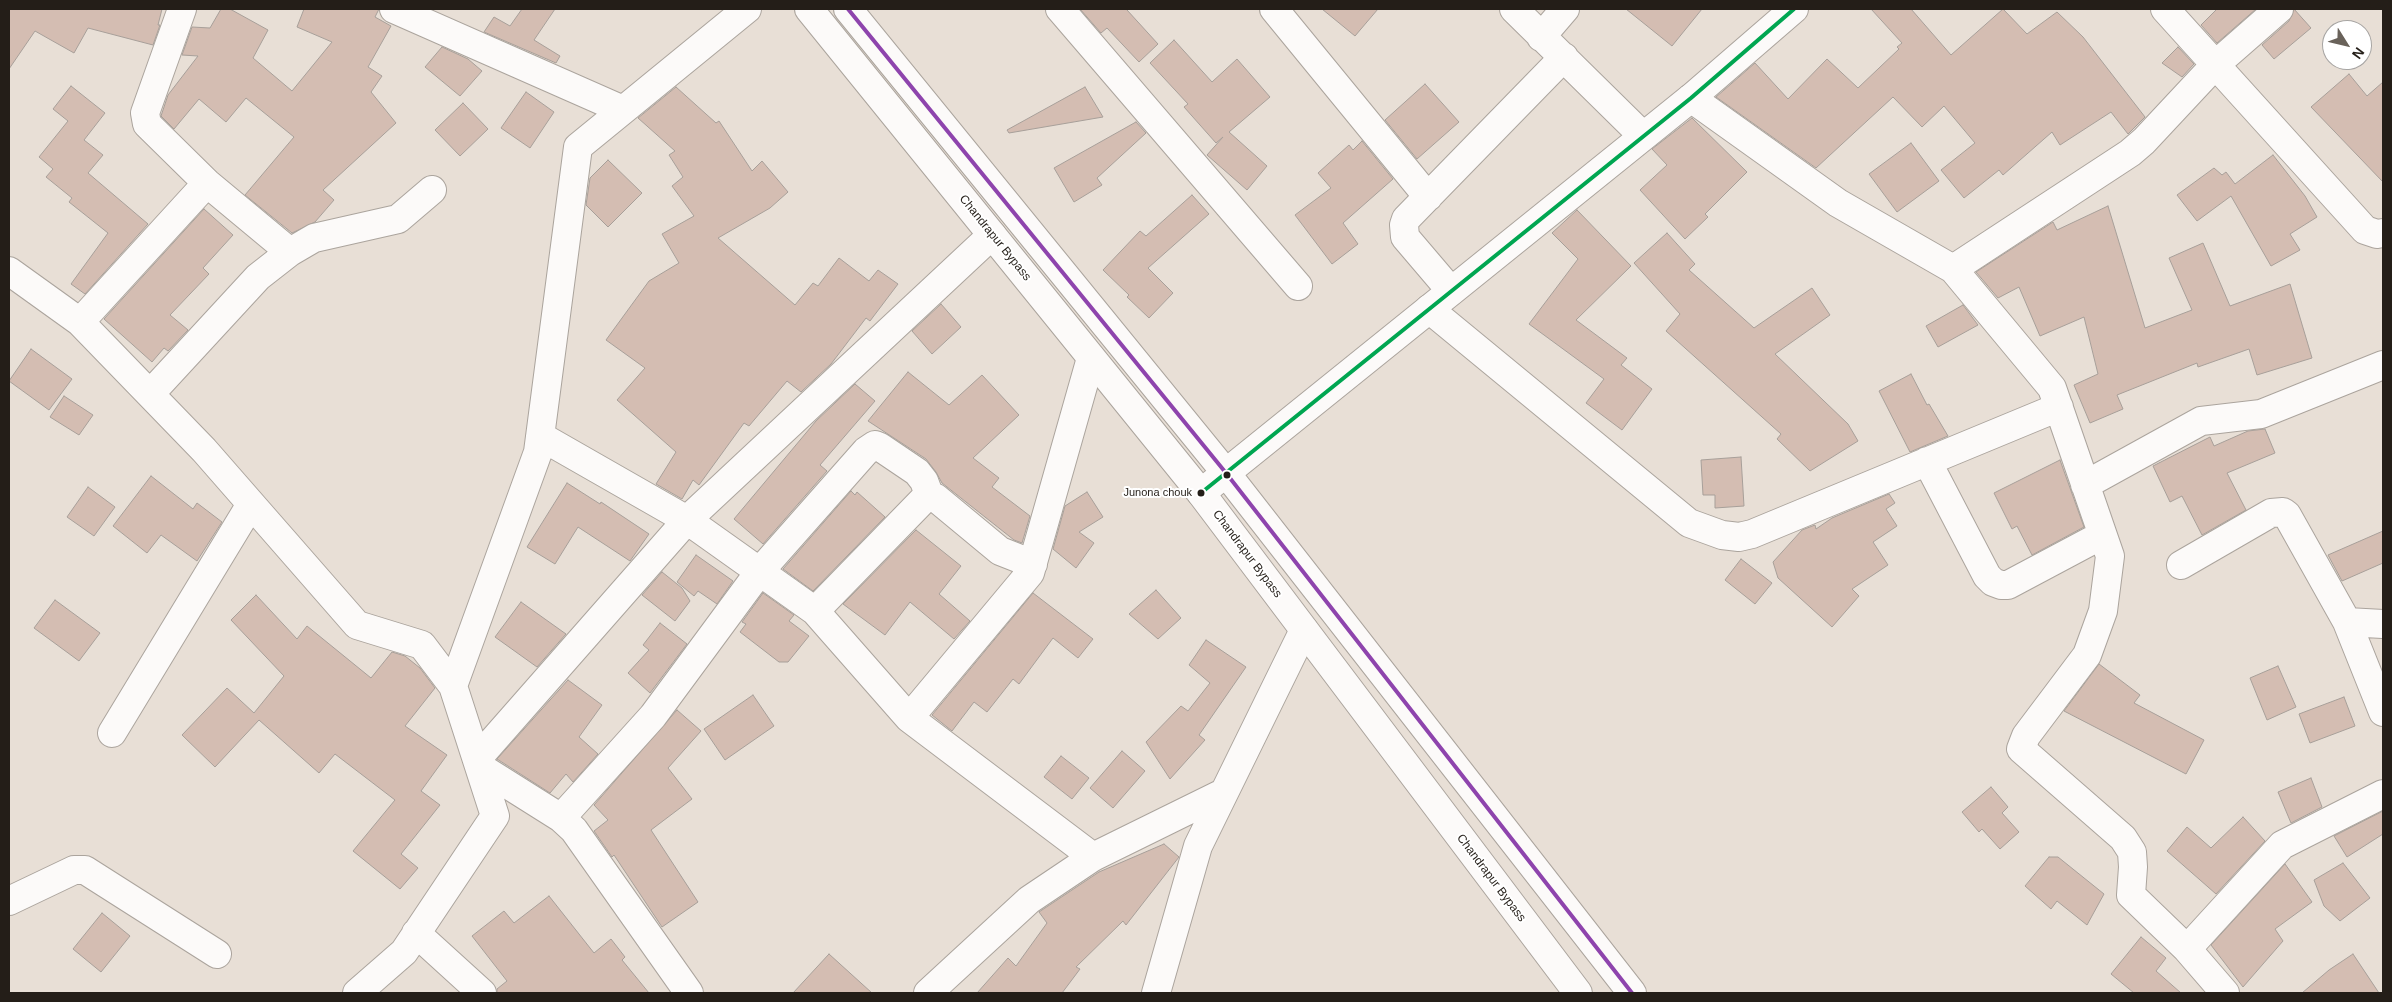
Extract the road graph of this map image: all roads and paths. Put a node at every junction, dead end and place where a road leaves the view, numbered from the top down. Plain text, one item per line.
1 (182, 9) edge
2 (394, 9) edge
3 (747, 9) edge
4 (809, 9) edge
5 (1060, 9) edge
6 (1274, 9) edge
7 (1514, 9) edge
8 (1565, 9) edge
9 (1794, 9) edge
10 (2165, 9) edge
11 (2279, 9) edge
12 (854, 11) edge
13 (832, 37) junction
14 (1541, 38) junction
15 (1564, 57) junction
16 (2215, 64) junction
17 (1691, 98) junction
18 (623, 110) junction
19 (1643, 136) junction
20 (207, 183) junction
21 (432, 190) dead end
22 (1428, 197) junction
23 (2383, 233) edge
24 (992, 235) junction
25 (290, 252) junction
26 (1953, 269) junction
27 (9, 271) edge
28 (1298, 286) dead end
29 (1451, 291) junction
30 (1429, 309) junction
31 (80, 322) junction
32 (1091, 358) junction
33 (2383, 365) edge
34 (150, 394) junction
35 (2059, 407) junction
36 (540, 436) junction
37 (1927, 461) junction
38 (1226, 473) junction
39 (2086, 485) junction
40 (1201, 493) junction
41 (930, 497) junction
42 (251, 504) junction
43 (687, 520) junction
44 (2102, 535) junction
45 (1033, 564) junction
46 (2181, 565) dead end
47 (760, 571) junction
48 (815, 610) junction
49 (2347, 622) junction
50 (2383, 624) edge
51 (1304, 630) junction
52 (453, 686) junction
53 (2383, 712) edge
54 (909, 718) junction
55 (112, 733) dead end
56 (478, 763) junction
57 (1222, 793) junction
58 (2383, 794) edge
59 (561, 818) junction
60 (1093, 857) junction
61 (9, 901) edge
62 (416, 933) junction
63 (2187, 949) junction
64 (217, 954) dead end
65 (357, 993) edge
66 (482, 993) edge
67 (689, 993) edge
68 (928, 993) edge
69 (1156, 993) edge
70 (1578, 993) edge
71 (1632, 993) edge
72 (2225, 993) edge

1 - 20 main road
2 - 18 main road
3 - 18 main road
4 - 13 main road, Chandrapur Bypass
5 - 28 main road
6 - 22 main road
7 - 14 main road
8 - 14 main road
9 - 17 main road
10 - 16 main road
11 - 16 main road
12 - 13 main road
12 - 38 main road
13 - 24 main road, Chandrapur Bypass
14 - 15 main road
15 - 19 main road
15 - 22 main road
16 - 23 main road
16 - 26 main road
17 - 19 main road
17 - 26 main road
18 - 36 main road
19 - 29 main road
20 - 25 main road
20 - 31 main road
21 - 25 main road
22 - 29 main road
24 - 32 main road, Chandrapur Bypass
24 - 43 main road
25 - 34 main road
26 - 35 main road
27 - 31 main road
29 - 30 main road
30 - 37 main road
30 - 38 main road
31 - 34 main road
32 - 40 main road, Chandrapur Bypass
32 - 45 main road
33 - 39 main road
34 - 42 main road
35 - 37 main road
35 - 39 main road
36 - 43 main road
36 - 52 main road
37 - 44 main road
38 - 40 main road
38 - 71 main road
39 - 44 main road
40 - 51 main road, Chandrapur Bypass
41 - 45 main road
41 - 47 main road
41 - 48 main road
42 - 52 main road
42 - 55 main road
43 - 47 main road
43 - 56 main road
44 - 63 main road
45 - 54 main road
46 - 49 main road
47 - 48 main road
47 - 59 main road
48 - 54 main road
49 - 50 main road
49 - 53 main road
51 - 57 main road
51 - 70 main road, Chandrapur Bypass
52 - 56 main road
54 - 60 main road
56 - 59 main road
56 - 62 main road
57 - 60 main road
57 - 69 main road
58 - 63 main road
59 - 67 main road
60 - 68 main road
61 - 64 main road
62 - 65 main road
62 - 66 main road
63 - 72 main road

